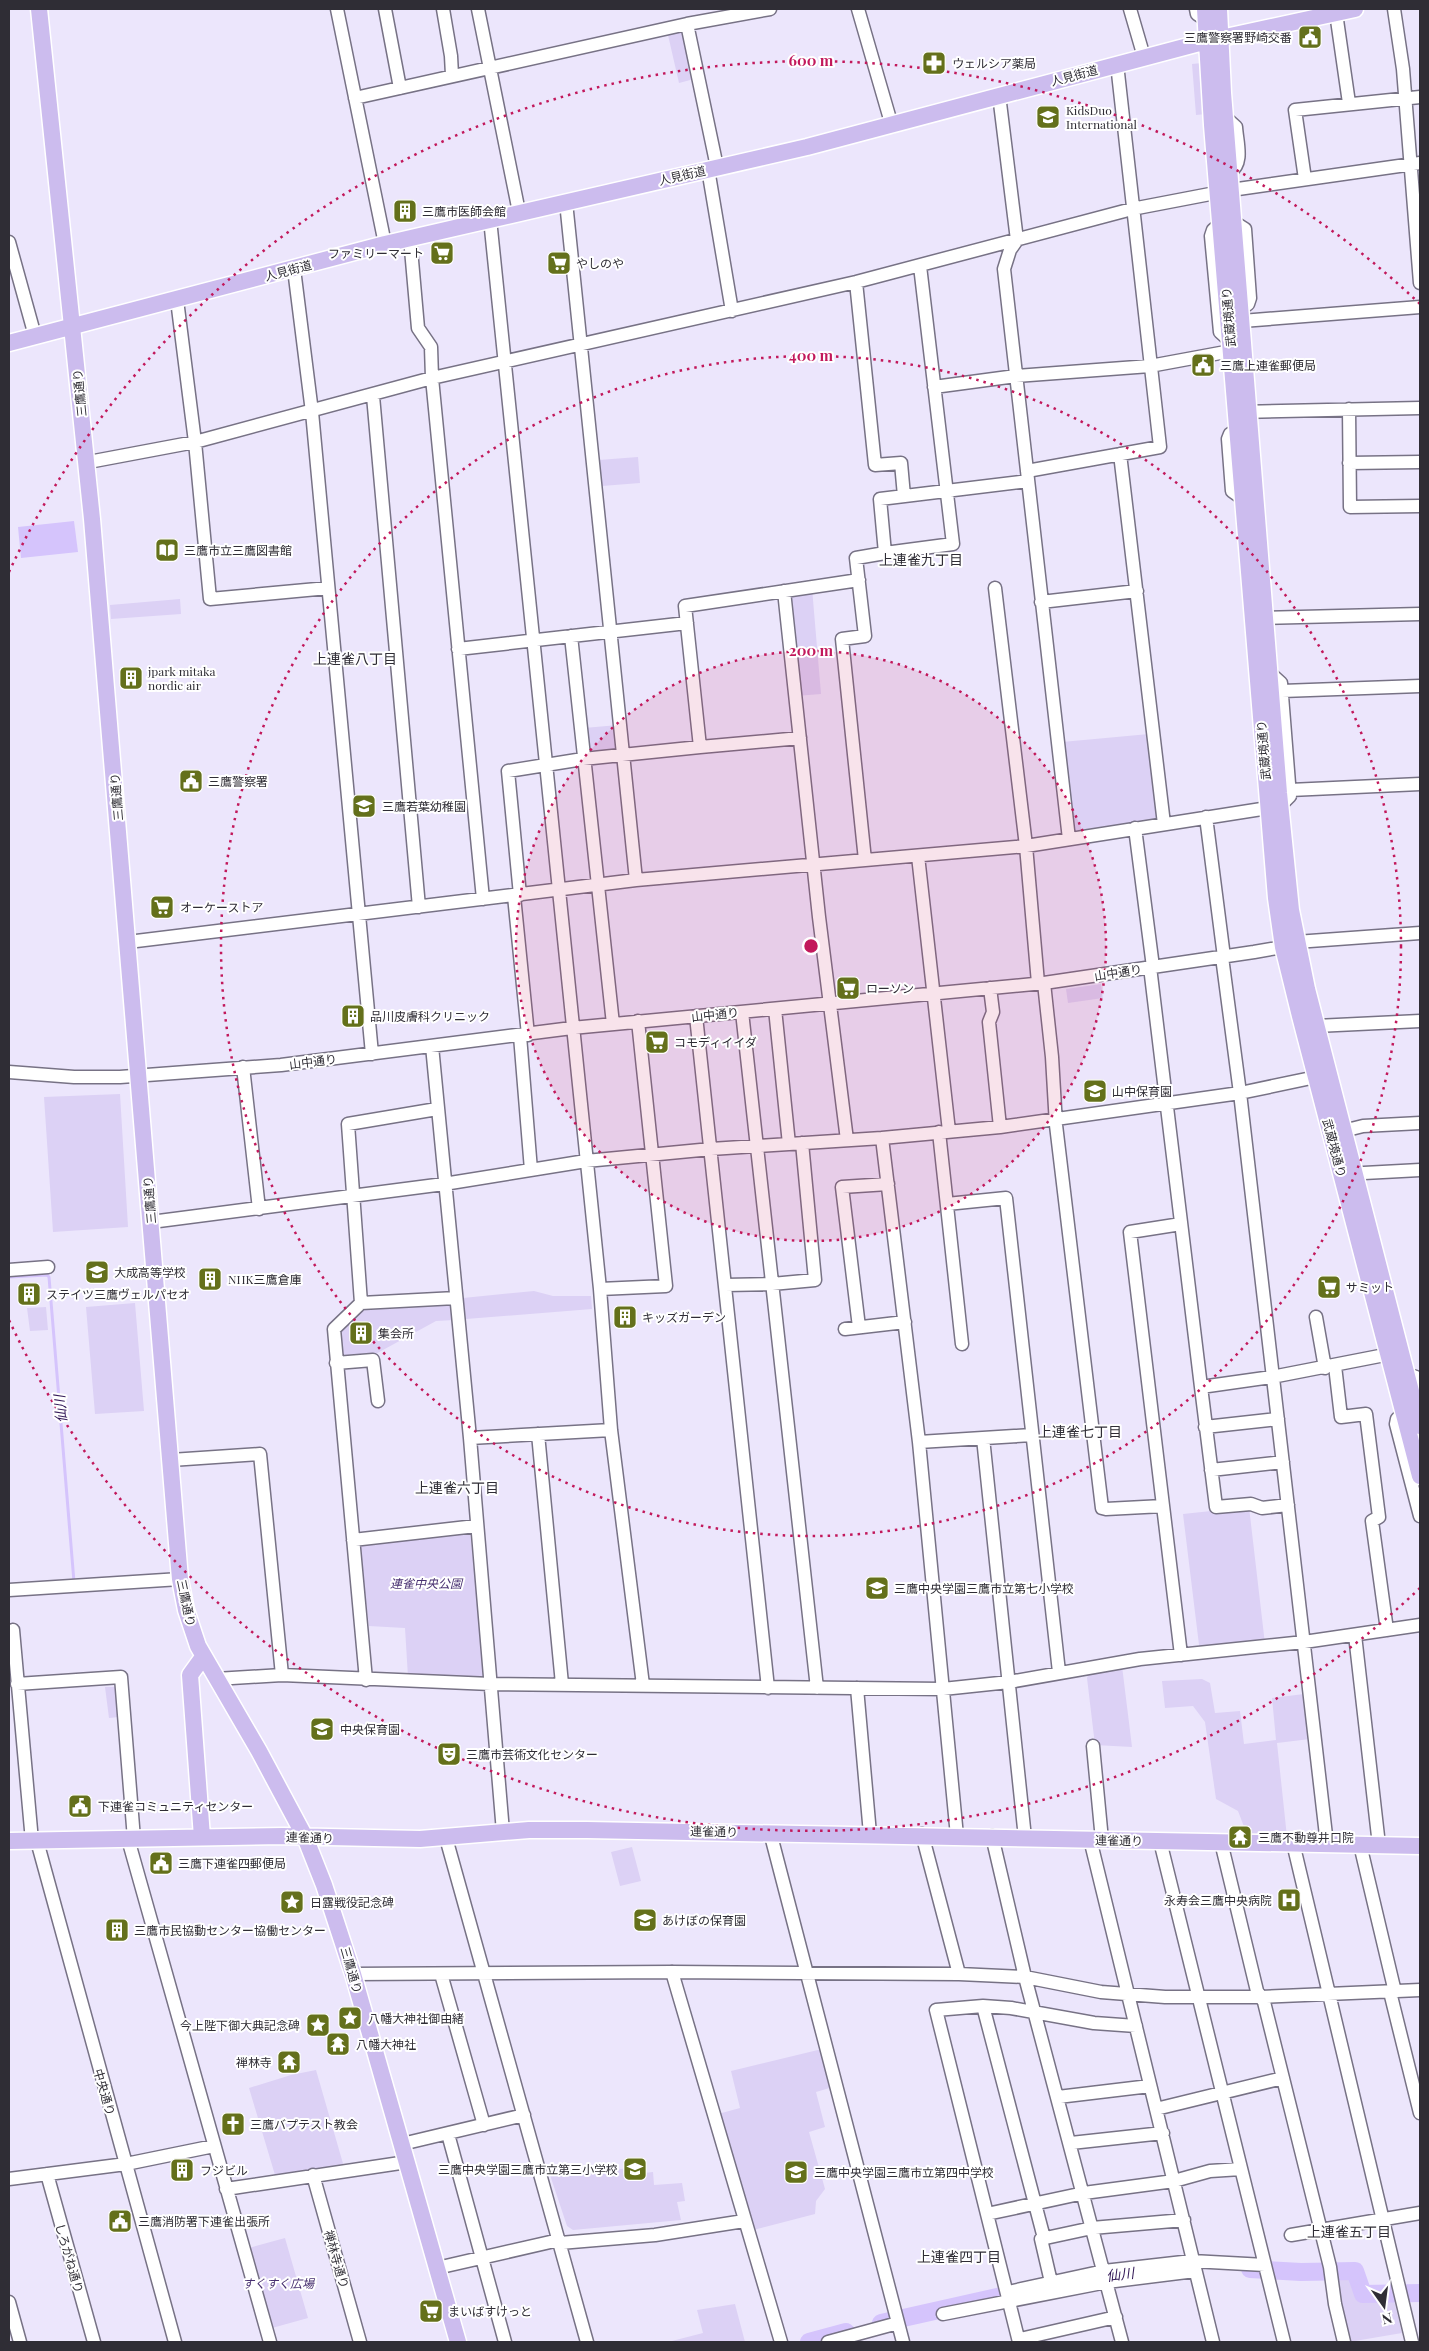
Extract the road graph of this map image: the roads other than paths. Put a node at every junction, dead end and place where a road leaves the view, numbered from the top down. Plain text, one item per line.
1 (39, 9) edge
2 (338, 9) edge
3 (385, 9) edge
4 (443, 9) edge
5 (478, 9) edge
6 (770, 9) edge
7 (858, 9) edge
8 (1130, 9) edge
9 (1219, 9) edge
10 (1355, 9) edge
11 (1394, 9) edge
12 (1202, 13) edge
13 (1336, 13) junction
14 (687, 24) junction
15 (1213, 40) junction
16 (1144, 57) junction
17 (1117, 64) junction
18 (490, 67) junction
19 (452, 75) junction
20 (400, 88) junction
21 (999, 96) junction
22 (1420, 97) edge
23 (355, 98) junction
24 (1405, 98) junction
25 (1350, 103) junction
26 (892, 126) junction
27 (1415, 164) edge
28 (713, 168) junction
29 (1304, 178) junction
30 (1225, 191) junction
31 (566, 202) junction
32 (1132, 209) junction
33 (519, 212) junction
34 (490, 219) junction
35 (1227, 223) junction
36 (410, 238) junction
37 (9, 242) edge
38 (384, 244) junction
39 (1013, 245) junction
40 (920, 266) junction
41 (294, 269) junction
42 (856, 282) junction
43 (1420, 283) edge
44 (177, 300) junction
45 (1420, 307) edge
46 (732, 311) junction
47 (1241, 315) junction
48 (72, 327) junction
49 (34, 336) junction
50 (9, 343) edge
51 (582, 345) junction
52 (1230, 346) junction
53 (504, 364) junction
54 (1150, 366) junction
55 (1016, 376) junction
56 (432, 378) junction
57 (934, 387) junction
58 (372, 396) junction
59 (1420, 408) edge
60 (1349, 409) junction
61 (312, 412) junction
62 (1242, 412) junction
63 (195, 442) junction
64 (1120, 454) junction
65 (86, 460) junction
66 (1420, 462) edge
67 (1349, 463) junction
68 (1027, 476) junction
69 (947, 491) junction
70 (904, 496) junction
71 (1420, 506) edge
72 (1260, 548) junction
73 (885, 553) junction
74 (1249, 578) junction
75 (859, 580) junction
76 (328, 588) junction
77 (995, 588) dead end
78 (1137, 590) junction
79 (784, 591) junction
80 (1042, 602) junction
81 (1420, 614) edge
82 (1259, 618) junction
83 (686, 623) junction
84 (610, 631) junction
85 (571, 636) junction
86 (532, 640) junction
87 (458, 649) junction
88 (1270, 673) junction
89 (1420, 686) edge
90 (1282, 691) junction
91 (800, 738) junction
92 (700, 747) junction
93 (623, 755) junction
94 (583, 759) junction
95 (545, 766) junction
96 (1420, 784) edge
97 (1290, 790) junction
98 (1274, 807) junction
99 (1206, 817) junction
100 (1164, 824) junction
101 (1135, 828) junction
102 (1069, 839) junction
103 (1026, 846) junction
104 (918, 856) junction
105 (865, 860) junction
106 (815, 865) junction
107 (636, 880) junction
108 (596, 884) junction
109 (558, 889) junction
110 (517, 895) junction
111 (483, 899) junction
112 (419, 907) junction
113 (359, 914) junction
114 (1420, 933) edge
115 (128, 942) junction
116 (1290, 945) junction
117 (1223, 957) junction
118 (1152, 967) junction
119 (1041, 983) junction
120 (990, 988) junction
121 (934, 994) junction
122 (830, 1004) junction
123 (775, 1009) junction
124 (742, 1012) junction
125 (696, 1016) junction
126 (638, 1021) junction
127 (1420, 1021) edge
128 (613, 1024) junction
129 (1316, 1026) junction
130 (572, 1028) junction
131 (524, 1035) junction
132 (432, 1046) junction
133 (372, 1054) junction
134 (243, 1067) junction
135 (9, 1072) edge
136 (139, 1076) junction
137 (1316, 1077) junction
138 (1240, 1093) junction
139 (1166, 1104) junction
140 (437, 1109) junction
141 (1057, 1119) junction
142 (1420, 1123) edge
143 (1000, 1127) junction
144 (1344, 1131) junction
145 (944, 1132) junction
146 (882, 1138) junction
147 (847, 1140) junction
148 (802, 1143) junction
149 (788, 1144) junction
150 (756, 1146) junction
151 (711, 1149) junction
152 (651, 1154) junction
153 (586, 1161) junction
154 (531, 1170) junction
155 (1420, 1170) edge
156 (1348, 1173) junction
157 (444, 1184) junction
158 (888, 1184) junction
159 (352, 1197) junction
160 (947, 1204) junction
161 (259, 1209) junction
162 (151, 1222) junction
163 (1181, 1224) junction
164 (48, 1267) dead end
165 (9, 1270) edge
166 (772, 1284) junction
167 (725, 1285) junction
168 (600, 1289) junction
169 (456, 1298) junction
170 (361, 1303) junction
171 (1316, 1317) dead end
172 (905, 1322) junction
173 (859, 1327) junction
174 (845, 1329) dead end
175 (962, 1344) dead end
176 (1395, 1353) junction
177 (336, 1364) junction
178 (1330, 1366) junction
179 (1407, 1374) junction
180 (1272, 1377) junction
181 (1420, 1384) edge
182 (1201, 1387) junction
183 (378, 1401) dead end
184 (1404, 1412) junction
185 (1278, 1419) junction
186 (1420, 1426) edge
187 (1205, 1427) junction
188 (611, 1430) junction
189 (538, 1434) junction
190 (1032, 1435) junction
191 (470, 1438) junction
192 (983, 1438) junction
193 (918, 1442) junction
194 (171, 1460) junction
195 (1283, 1462) junction
196 (1211, 1470) junction
197 (1420, 1476) edge
198 (1288, 1505) junction
199 (1163, 1506) junction
200 (1420, 1516) edge
201 (476, 1526) junction
202 (353, 1540) junction
203 (180, 1579) junction
204 (9, 1590) edge
205 (1420, 1625) edge
206 (13, 1630) dead end
207 (1387, 1630) junction
208 (1355, 1635) junction
209 (1304, 1642) junction
210 (1181, 1656) junction
211 (203, 1657) junction
212 (1059, 1672) junction
213 (282, 1675) junction
214 (216, 1679) junction
215 (366, 1680) junction
216 (1009, 1682) junction
217 (17, 1684) junction
218 (492, 1684) junction
219 (562, 1684) junction
220 (643, 1685) junction
221 (768, 1688) junction
222 (816, 1688) junction
223 (857, 1688) junction
224 (943, 1689) junction
225 (1093, 1746) dead end
226 (504, 1832) junction
227 (770, 1832) junction
228 (870, 1834) junction
229 (922, 1834) junction
230 (957, 1836) junction
231 (992, 1836) junction
232 (202, 1837) junction
233 (305, 1837) junction
234 (446, 1838) junction
235 (1025, 1838) junction
236 (131, 1839) junction
237 (1096, 1839) junction
238 (35, 1841) junction
239 (1160, 1841) junction
240 (9, 1842) edge
241 (1221, 1842) junction
242 (1293, 1843) junction
243 (1328, 1844) junction
244 (1362, 1845) junction
245 (1379, 1845) junction
246 (1420, 1846) edge
247 (672, 1972) junction
248 (485, 1973) junction
249 (807, 1973) junction
250 (353, 1974) junction
251 (441, 1974) junction
252 (959, 1974) junction
253 (1025, 1978) junction
254 (1420, 1990) edge
255 (1393, 1992) junction
256 (1128, 1995) junction
257 (1329, 1995) junction
258 (1198, 1997) junction
259 (1261, 1997) junction
260 (983, 2006) junction
261 (1035, 2013) junction
262 (1136, 2026) junction
263 (1283, 2078) junction
264 (1150, 2086) junction
265 (1223, 2093) junction
266 (1058, 2097) junction
267 (1156, 2109) junction
268 (1420, 2113) edge
269 (524, 2116) junction
270 (484, 2125) junction
271 (1163, 2133) junction
272 (448, 2134) junction
273 (1071, 2143) junction
274 (402, 2144) junction
275 (214, 2146) junction
276 (406, 2162) junction
277 (126, 2164) junction
278 (1241, 2169) junction
279 (47, 2174) junction
280 (313, 2175) junction
281 (9, 2179) edge
282 (1174, 2181) junction
283 (226, 2189) junction
284 (1084, 2193) junction
285 (1035, 2203) junction
286 (1420, 2213) edge
287 (987, 2214) junction
288 (1384, 2219) junction
289 (1184, 2220) junction
290 (744, 2221) junction
291 (1092, 2228) junction
292 (1320, 2230) junction
293 (1291, 2235) dead end
294 (1044, 2238) junction
295 (559, 2242) junction
296 (481, 2258) junction
297 (1194, 2266) junction
298 (437, 2268) junction
299 (1266, 2270) junction
300 (1105, 2276) junction
301 (1051, 2282) junction
302 (1009, 2297) junction
303 (9, 2302) edge
304 (943, 2314) dead end
305 (1116, 2317) junction
306 (897, 2320) junction
307 (831, 2339) edge
308 (1020, 2341) edge
309 (20, 2342) edge
310 (94, 2342) edge
311 (175, 2342) edge
312 (270, 2342) edge
313 (360, 2342) edge
314 (458, 2342) edge
315 (505, 2342) edge
316 (587, 2342) edge
317 (781, 2342) edge
318 (903, 2342) edge
319 (1122, 2342) edge
320 (1213, 2342) edge
321 (1284, 2342) edge
322 (1344, 2342) edge
323 (1412, 2342) edge

1 - 48 main road, 三鷹通り
2 - 23 street
3 - 20 street
4 - 19 street
5 - 18 street
6 - 14 street
7 - 26 street
8 - 16 street
9 - 15 main road, 武蔵境通り
10 - 13 main road, 人見街道
11 - 24 street
12 - 15 main road, 武蔵境通り
13 - 15 main road, 人見街道
13 - 25 street
14 - 18 street
14 - 28 street
15 - 16 main road, 人見街道
15 - 30 main road, 武蔵境通り
15 - 30 main road, 武蔵境通り
16 - 17 main road, 人見街道
17 - 21 main road, 人見街道
17 - 32 street
18 - 19 street
18 - 33 street
19 - 20 street
20 - 23 street
21 - 26 main road, 人見街道
21 - 39 street
22 - 24 street
23 - 38 street
24 - 25 street
24 - 27 street
25 - 29 street
26 - 28 main road, 人見街道
27 - 29 street
27 - 43 street
28 - 31 main road, 人見街道
28 - 46 street
29 - 30 street
30 - 32 street
30 - 35 main road, 武蔵境通り
31 - 33 main road, 人見街道
31 - 51 street
32 - 39 street
32 - 54 street
33 - 34 main road, 人見街道
34 - 36 main road, 人見街道
34 - 53 street
35 - 47 main road, 武蔵境通り
35 - 52 main road, 武蔵境通り
36 - 38 main road, 人見街道
36 - 56 street
37 - 49 street
38 - 41 main road, 人見街道
39 - 40 street
39 - 55 street
40 - 42 street
40 - 57 street
41 - 44 main road, 人見街道
41 - 61 street
42 - 46 street
42 - 70 street
44 - 48 main road, 人見街道
44 - 63 street
45 - 47 street
46 - 51 street
47 - 62 main road, 武蔵境通り
48 - 49 main road, 人見街道
48 - 65 main road, 三鷹通り
49 - 50 main road, 人見街道
51 - 53 street
51 - 84 street
52 - 54 street
52 - 62 main road, 武蔵境通り
53 - 56 street
53 - 86 street
54 - 55 street
54 - 64 street
55 - 57 street
55 - 68 street
56 - 58 street
56 - 87 street
57 - 69 street
58 - 61 street
58 - 112 street
59 - 60 street
60 - 62 street
60 - 67 street
61 - 63 street
61 - 76 street
62 - 72 main road, 武蔵境通り
62 - 74 main road, 武蔵境通り
63 - 65 street
63 - 76 street
64 - 68 street
64 - 78 street
65 - 115 main road, 三鷹通り
66 - 67 street
67 - 71 street
68 - 69 street
68 - 80 street
69 - 70 street
69 - 73 street
70 - 73 street
72 - 74 main road
72 - 82 main road, 武蔵境通り
73 - 75 street
74 - 82 main road, 武蔵境通り
75 - 79 street
75 - 105 street
76 - 113 street
77 - 103 street
78 - 80 street
78 - 100 street
79 - 83 street
79 - 91 street
80 - 102 street
81 - 82 street
82 - 88 main road, 武蔵境通り
82 - 98 main road, 武蔵境通り
83 - 84 street
83 - 92 street
84 - 85 street
84 - 93 street
85 - 86 street
85 - 94 street
86 - 87 street
86 - 95 street
87 - 111 street
88 - 90 street
88 - 98 main road, 武蔵境通り
89 - 90 street
90 - 97 street
91 - 92 street
91 - 106 street
92 - 93 street
93 - 94 street
93 - 107 street
94 - 95 street
94 - 108 street
95 - 109 street
95 - 110 street
96 - 97 street
97 - 98 street
98 - 99 street
98 - 116 main road, 武蔵境通り
99 - 100 street
99 - 117 street
100 - 101 street
101 - 102 street
101 - 118 street
102 - 103 street
103 - 104 street
103 - 119 street
104 - 105 street
104 - 121 street
105 - 106 street
106 - 107 street
106 - 122 street
107 - 108 street
108 - 109 street
108 - 128 street
109 - 110 street
109 - 130 street
110 - 111 street
110 - 131 street
111 - 112 street
112 - 113 street
113 - 115 street
113 - 133 street
114 - 116 street, 山中通り
115 - 136 main road, 三鷹通り
116 - 117 street, 山中通り
116 - 129 main road, 武蔵境通り
116 - 137 main road, 武蔵境通り
117 - 118 street, 山中通り
117 - 138 street
118 - 119 street, 山中通り
118 - 139 street
119 - 120 street, 山中通り
119 - 141 street
120 - 121 street, 山中通り
120 - 143 street
121 - 122 street, 山中通り
121 - 145 street
122 - 123 street, 山中通り
122 - 147 street
123 - 124 street, 山中通り
123 - 149 street
124 - 125 street, 山中通り
124 - 150 street
125 - 126 street, 山中通り
125 - 151 street
126 - 128 street, 山中通り
126 - 152 street
127 - 129 street
128 - 130 street, 山中通り
129 - 144 main road, 武蔵境通り
130 - 131 street, 山中通り
130 - 153 street
131 - 132 street, 山中通り
131 - 154 street
132 - 133 street, 山中通り
132 - 140 street
133 - 134 street, 山中通り
134 - 136 street, 山中通り
134 - 161 street
135 - 136 street, 山中通り
136 - 162 main road, 三鷹通り
137 - 138 street
137 - 156 main road, 武蔵境通り
138 - 139 street
138 - 180 street
139 - 141 street
139 - 163 street
140 - 157 street
140 - 159 street
141 - 143 street
141 - 199 street
142 - 144 street
143 - 145 street
144 - 156 main road, 武蔵境通り
145 - 146 street
145 - 160 street
146 - 147 street
146 - 158 street
147 - 148 street
148 - 149 street
148 - 166 street
149 - 150 street
150 - 151 street
150 - 166 street
151 - 152 street
151 - 167 street
152 - 153 street
152 - 168 street
153 - 154 street
153 - 168 street
154 - 157 street
155 - 156 street
156 - 176 main road, 武蔵境通り
157 - 159 street
157 - 169 street
158 - 172 street
158 - 173 street
159 - 161 street
159 - 170 street
160 - 175 street
160 - 190 street
161 - 162 street
162 - 194 main road, 三鷹通り
163 - 182 street
163 - 199 street
164 - 165 street
166 - 167 street
166 - 222 street
167 - 221 street
168 - 188 street
169 - 170 street
169 - 191 street
170 - 177 street
171 - 178 street
172 - 173 street
172 - 193 street
173 - 174 street
176 - 178 street
176 - 179 main road, 武蔵境通り
176 - 184 main road, 武蔵境通り
177 - 183 street
177 - 202 street
178 - 180 street
178 - 207 street
179 - 181 street
179 - 186 main road, 武蔵境通り
180 - 182 street
180 - 185 street
182 - 187 street
184 - 197 main road, 武蔵境通り
184 - 200 street
185 - 187 street
185 - 195 street
187 - 196 street
188 - 189 street
188 - 220 street
189 - 191 street
189 - 219 street
190 - 192 street
190 - 212 street
191 - 201 street
192 - 193 street
192 - 216 street
193 - 224 street
194 - 203 main road, 三鷹通り
194 - 213 street
195 - 196 street
195 - 198 street
196 - 198 street
198 - 209 street
199 - 210 street
201 - 202 street
201 - 218 street
202 - 215 street
203 - 204 street
203 - 211 main road, 三鷹通り
205 - 207 street
206 - 217 street, 中央通り
207 - 208 street
208 - 209 street
208 - 245 street
209 - 210 street
209 - 243 street
210 - 212 street
211 - 214 main road, 三鷹通り
211 - 232 main road
212 - 216 street
213 - 214 street
213 - 215 street
214 - 233 main road, 三鷹通り
215 - 218 street
216 - 224 street
216 - 235 street
217 - 236 street
217 - 238 street, 中央通り
218 - 219 street
218 - 226 street
219 - 220 street
220 - 221 street
221 - 222 street
222 - 223 street
223 - 224 street
223 - 228 street
224 - 230 street
225 - 237 street
226 - 227 main road, 連雀通り
226 - 234 main road, 連雀通り
227 - 228 main road, 連雀通り
227 - 249 street
228 - 229 main road, 連雀通り
229 - 230 main road, 連雀通り
229 - 252 street
230 - 231 main road, 連雀通り
231 - 235 main road, 連雀通り
231 - 253 street
232 - 233 main road, 連雀通り
232 - 236 main road, 連雀通り
233 - 234 main road, 連雀通り
233 - 250 main road, 三鷹通り
234 - 248 street
235 - 237 main road, 連雀通り
236 - 238 main road, 連雀通り
236 - 275 street
237 - 239 main road, 連雀通り
237 - 256 street
238 - 240 main road, 連雀通り
238 - 277 street, 中央通り
239 - 241 main road, 連雀通り
239 - 258 street
241 - 242 main road, 連雀通り
241 - 259 street
242 - 243 main road, 連雀通り
242 - 257 street
243 - 244 main road, 連雀通り
244 - 245 main road, 連雀通り
244 - 255 street
245 - 246 main road, 連雀通り
247 - 248 street
247 - 249 street
247 - 290 street
248 - 251 street
248 - 269 street
249 - 252 street
249 - 306 street
250 - 251 street
250 - 274 main road, 三鷹通り
251 - 270 street
252 - 253 street
253 - 256 street
253 - 261 street
254 - 255 street
255 - 257 street
255 - 268 street
256 - 258 street
256 - 262 street
257 - 259 street
257 - 288 street
258 - 259 street
258 - 265 street
259 - 263 street
260 - 261 street
260 - 285 street
260 - 287 street
261 - 262 street
261 - 266 street
262 - 264 street
263 - 265 street
263 - 292 street
264 - 266 street
264 - 267 street
265 - 267 street
265 - 278 street
266 - 273 street
267 - 271 street
269 - 270 street
269 - 295 street
270 - 272 street
271 - 273 street
271 - 282 street
272 - 274 street
272 - 296 street
273 - 284 street
274 - 276 main road, 三鷹通り
275 - 277 street
275 - 283 street
276 - 280 street
276 - 298 main road, 三鷹通り
277 - 279 street
277 - 311 street, 中央通り
278 - 282 street
278 - 299 street
279 - 281 street
279 - 310 street, しろがね通り
280 - 283 street
280 - 313 street, 禅林寺通り
282 - 284 street
282 - 289 street
283 - 312 street
284 - 285 street
284 - 291 street
285 - 287 street
285 - 294 street
286 - 288 street
287 - 302 street
288 - 292 street
288 - 323 street
289 - 291 street
289 - 297 street
290 - 295 street
290 - 317 street
291 - 294 street
291 - 300 street
292 - 293 street
292 - 322 street
294 - 301 street
295 - 296 street
295 - 316 street
296 - 298 street
296 - 315 street
297 - 299 street
297 - 300 street
297 - 320 street
298 - 314 main road, 三鷹通り
299 - 321 street
300 - 301 street
300 - 302 street
300 - 305 street
301 - 302 street
302 - 304 street
302 - 308 street
303 - 309 street
305 - 308 street
305 - 319 street
306 - 307 street
306 - 318 street

